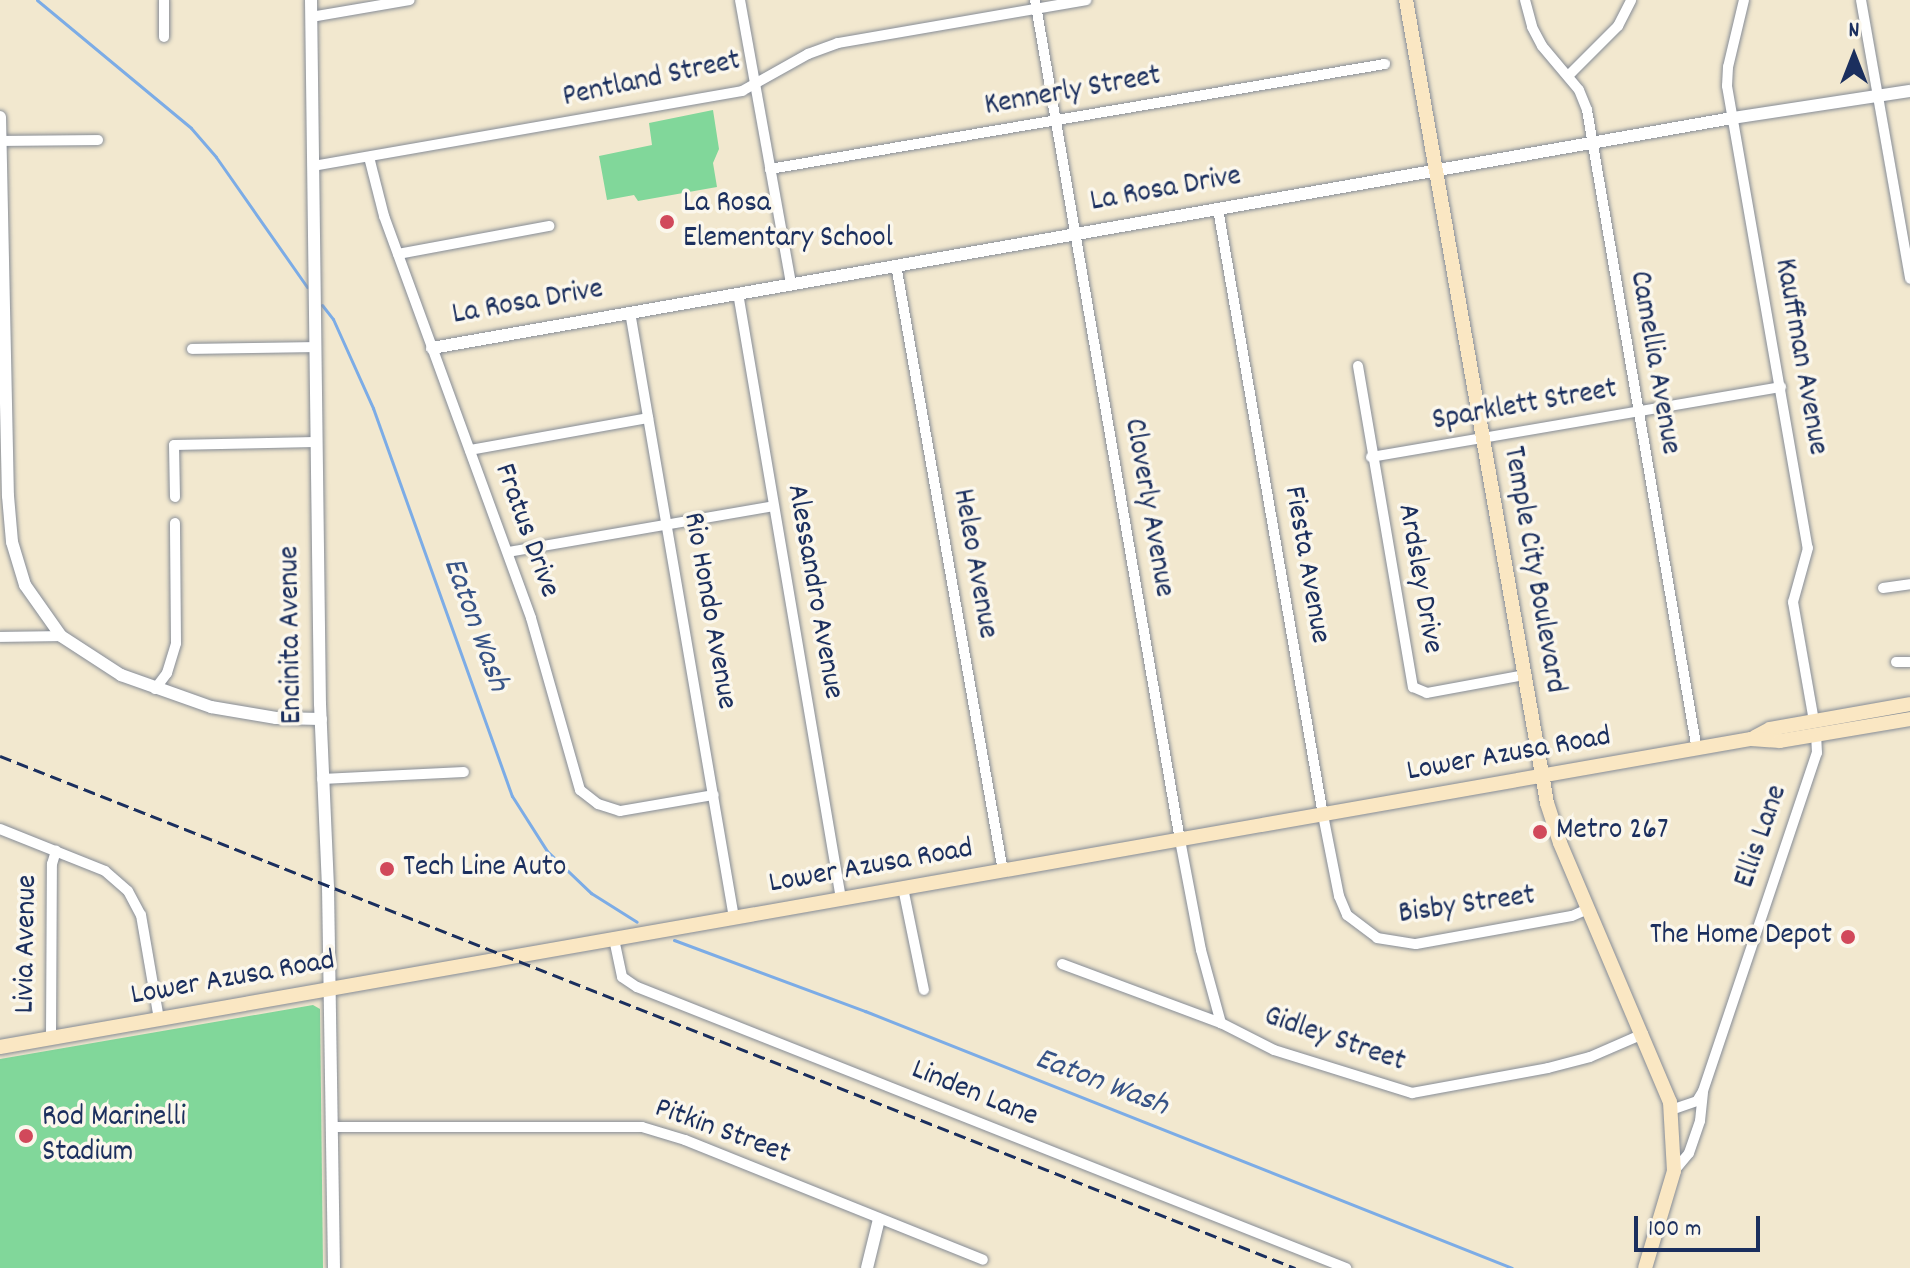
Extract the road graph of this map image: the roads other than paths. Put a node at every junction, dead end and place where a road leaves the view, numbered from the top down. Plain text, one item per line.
1 (164, 0) edge
2 (311, 0) edge
3 (410, 0) edge
4 (740, 0) edge
5 (1086, 0) edge
6 (1406, 0) edge
7 (1525, 0) edge
8 (1631, 0) edge
9 (1744, 0) edge
10 (1861, 0) edge
11 (1035, 4) edge
12 (311, 17) junction
13 (164, 37) dead end
14 (1385, 64) dead end
15 (1568, 76) junction
16 (755, 86) junction
17 (1910, 91) edge
18 (1878, 95) junction
19 (0, 117) edge
20 (1733, 118) junction
21 (1056, 120) junction
22 (98, 140) dead end
23 (2, 141) junction
24 (1591, 144) junction
25 (369, 157) junction
26 (313, 166) junction
27 (770, 169) junction
28 (1437, 169) junction
29 (1218, 209) junction
30 (549, 226) dead end
31 (1076, 233) junction
32 (398, 254) junction
33 (896, 265) junction
34 (1909, 266) edge
35 (1910, 279) edge
36 (791, 283) junction
37 (738, 293) junction
38 (630, 312) junction
39 (314, 347) junction
40 (432, 348) junction
41 (192, 349) dead end
42 (1358, 366) dead end
43 (1781, 387) junction
44 (1637, 411) junction
45 (648, 418) junction
46 (1482, 439) junction
47 (315, 442) junction
48 (470, 450) junction
49 (1371, 457) junction
50 (175, 497) dead end
51 (773, 506) junction
52 (175, 523) dead end
53 (666, 524) junction
54 (508, 552) junction
55 (1910, 584) edge
56 (1883, 588) dead end
57 (61, 636) junction
58 (0, 637) edge
59 (1896, 662) dead end
60 (1910, 662) edge
61 (1524, 675) junction
62 (155, 689) junction
63 (1910, 704) edge
64 (321, 719) junction
65 (1910, 719) edge
66 (1815, 728) junction
67 (1751, 739) junction
68 (1697, 750) junction
69 (464, 772) dead end
70 (1543, 776) junction
71 (322, 779) junction
72 (714, 795) junction
73 (1323, 815) junction
74 (0, 829) edge
75 (1180, 840) junction
76 (56, 851) junction
77 (1003, 871) junction
78 (903, 888) junction
79 (841, 899) junction
80 (1588, 909) junction
81 (734, 918) junction
82 (1356, 924) joint
83 (614, 939) junction
84 (1062, 964) dead end
85 (330, 989) junction
86 (924, 990) dead end
87 (159, 1019) junction
88 (1221, 1023) junction
89 (1643, 1034) junction
90 (51, 1038) junction
91 (0, 1047) edge
92 (1703, 1091) junction
93 (1671, 1110) junction
94 (334, 1127) junction
95 (1674, 1171) junction
96 (879, 1219) junction
97 (983, 1260) dead end
98 (334, 1268) edge
99 (867, 1268) edge
100 (1346, 1268) edge
101 (1645, 1268) edge

1 - 13 street
2 - 12 street, Encinita Avenue
3 - 12 street
4 - 16 street
5 - 11 street, Pentland Street
6 - 28 main road, Temple City Boulevard
7 - 15 street, Camellia Avenue
8 - 15 street
9 - 20 street, Kauffman Avenue
10 - 18 street
11 - 16 street, Pentland Street
11 - 21 street, Cloverly Avenue
12 - 26 street, Encinita Avenue
14 - 21 street, Kennerly Street
15 - 24 street, Camellia Avenue
16 - 25 street, Pentland Street
16 - 27 street
17 - 18 street, La Rosa Drive
18 - 20 street, La Rosa Drive
18 - 34 street
19 - 23 street
20 - 24 street, La Rosa Drive
20 - 43 street, Kauffman Avenue
21 - 27 street, Kennerly Street
21 - 31 street, Cloverly Avenue
22 - 23 street
23 - 57 street
24 - 28 street, La Rosa Drive
24 - 44 street, Camellia Avenue
25 - 26 street, Pentland Street
25 - 32 street, Fratus Drive
26 - 39 street, Encinita Avenue
27 - 36 street
28 - 29 street, La Rosa Drive
28 - 46 main road, Temple City Boulevard
29 - 31 street, La Rosa Drive
29 - 73 street, Fiesta Avenue
30 - 32 street
31 - 33 street, La Rosa Drive
31 - 75 street, Cloverly Avenue
32 - 40 street, Fratus Drive
33 - 36 street, La Rosa Drive
33 - 77 street, Heleo Avenue
34 - 35 street
36 - 37 street, La Rosa Drive
37 - 38 street, La Rosa Drive
37 - 51 street, Alessandro Avenue
38 - 40 street, La Rosa Drive
38 - 45 street, Rio Hondo Avenue
39 - 41 street
39 - 47 street, Encinita Avenue
40 - 48 street, Fratus Drive
42 - 49 street, Ardsley Drive
43 - 44 street, Sparklett Street
43 - 66 street, Kauffman Avenue
44 - 46 street, Sparklett Street
44 - 68 street, Camellia Avenue
45 - 48 street
45 - 53 street, Rio Hondo Avenue
46 - 49 street, Sparklett Street
46 - 61 main road, Temple City Boulevard
47 - 50 street
47 - 64 street, Encinita Avenue
48 - 54 street, Fratus Drive
49 - 61 street, Ardsley Drive
51 - 53 street
51 - 79 street, Alessandro Avenue
52 - 62 street
53 - 54 street
53 - 72 street, Rio Hondo Avenue
54 - 72 street, Fratus Drive
55 - 56 street
57 - 58 street
57 - 62 street
59 - 60 street
61 - 70 main road, Temple City Boulevard
62 - 64 street
63 - 66 main road, Lower Azusa Road
64 - 71 street, Encinita Avenue
65 - 66 main road, Lower Azusa Road
66 - 67 main road, Lower Azusa Road
66 - 67 main road, Lower Azusa Road
66 - 92 street, Ellis Lane
67 - 68 main road, Lower Azusa Road
68 - 70 main road, Lower Azusa Road
69 - 71 street
70 - 73 main road, Lower Azusa Road
70 - 80 main road, Temple City Boulevard
71 - 85 street, Encinita Avenue
72 - 81 street, Rio Hondo Avenue
73 - 75 main road, Lower Azusa Road
73 - 82 street, Fiesta Avenue
74 - 76 street
75 - 77 main road, Lower Azusa Road
75 - 88 street, Cloverly Avenue
76 - 87 street
76 - 90 street, Livia Avenue
77 - 78 main road, Lower Azusa Road
78 - 79 main road, Lower Azusa Road
78 - 86 street
79 - 81 main road, Lower Azusa Road
80 - 82 street, Bisby Street
80 - 89 main road, Temple City Boulevard
81 - 83 main road, Lower Azusa Road
83 - 85 main road, Lower Azusa Road
83 - 100 street, Linden Lane
84 - 88 street, Gidley Street
85 - 87 main road, Lower Azusa Road
85 - 94 street, Encinita Avenue
87 - 90 main road, Lower Azusa Road
88 - 89 street, Gidley Street
89 - 93 main road, Temple City Boulevard
90 - 91 main road, Lower Azusa Road
92 - 93 street
92 - 95 street, Ellis Lane
93 - 95 main road, Temple City Boulevard
94 - 96 street, Pitkin Street
94 - 98 street, Encinita Avenue
95 - 101 main road, Temple City Boulevard
96 - 97 street, Pitkin Street
96 - 99 street

